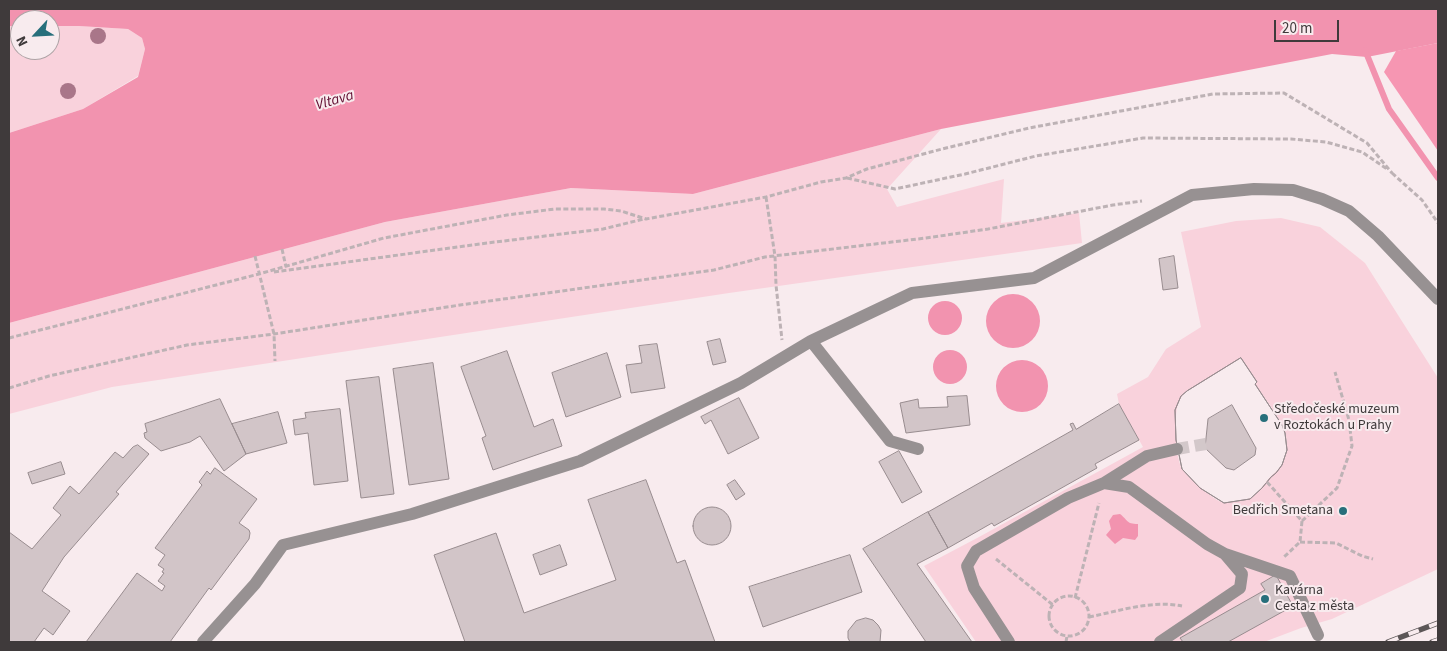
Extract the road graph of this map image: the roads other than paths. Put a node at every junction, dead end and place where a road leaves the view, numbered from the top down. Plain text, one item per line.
1 (1438, 299) edge
2 (811, 341) junction
3 (918, 449) dead end
4 (1177, 450) tunnel mouth
5 (1104, 483) junction
6 (1225, 554) junction
7 (1318, 635) dead end
8 (203, 642) edge
9 (1009, 642) edge
10 (1160, 642) edge

1 - 2 street
2 - 3 street
2 - 8 street
4 - 5 street
5 - 6 street
5 - 9 street
6 - 7 street
6 - 10 street

